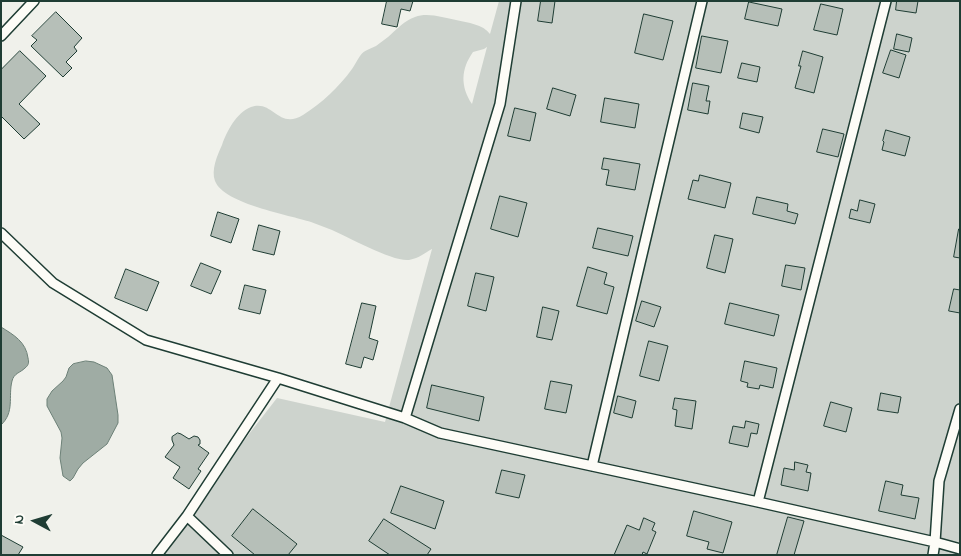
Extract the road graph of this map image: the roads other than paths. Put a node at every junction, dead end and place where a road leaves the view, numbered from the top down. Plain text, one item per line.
1 (34, 1) edge
2 (516, 1) edge
3 (702, 1) edge
4 (886, 1) edge
5 (1, 36) edge
6 (1, 233) edge
7 (278, 378) junction
8 (960, 409) edge
9 (405, 418) junction
10 (592, 466) junction
11 (758, 502) junction
12 (187, 516) junction
13 (935, 542) junction
14 (960, 549) edge
15 (157, 555) edge
16 (228, 555) edge
17 (933, 555) edge

1 - 5 lane
2 - 9 lane
3 - 10 lane
4 - 11 lane
6 - 7 lane
7 - 9 lane
7 - 12 lane
8 - 13 lane
9 - 10 lane
10 - 11 lane
11 - 13 lane
12 - 15 lane
12 - 16 lane
13 - 14 lane
13 - 17 lane

